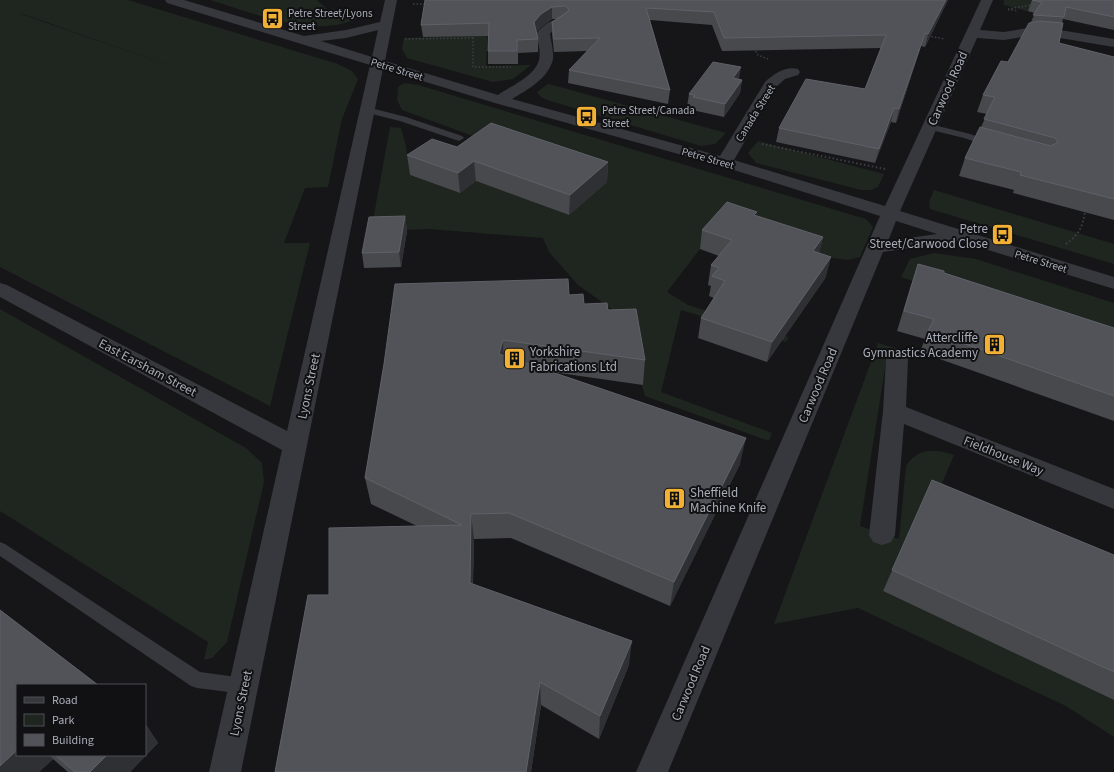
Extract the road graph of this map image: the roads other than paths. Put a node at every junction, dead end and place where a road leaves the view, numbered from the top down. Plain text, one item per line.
1 (171, 0) edge
2 (987, 0) edge
3 (391, 2) edge
4 (561, 22) edge
5 (387, 24) junction
6 (970, 38) junction
7 (300, 40) junction
8 (1114, 43) edge
9 (377, 64) junction
10 (793, 72) road end
11 (500, 100) junction
12 (367, 110) junction
13 (930, 127) junction
14 (459, 138) dead end
15 (998, 146) edge
16 (724, 162) junction
17 (890, 214) junction
18 (959, 236) junction
19 (875, 248) junction
20 (1114, 283) edge
21 (0, 289) edge
22 (897, 360) dead end
23 (894, 411) junction
24 (296, 446) junction
25 (1114, 499) edge
26 (882, 535) dead end
27 (0, 548) edge
28 (244, 686) junction
29 (226, 772) edge
30 (652, 772) edge

1 - 7 street, Petre Street
2 - 6 street, Carwood Road
3 - 5 street, Lyons Street
4 - 11 street
5 - 7 street, Petre Street
5 - 9 street, Lyons Street
6 - 8 street
6 - 13 street, Carwood Road
7 - 9 street, Petre Street
9 - 11 street, Petre Street
9 - 12 street, Lyons Street
10 - 16 street, Canada Street
11 - 16 street, Petre Street
12 - 14 lane
12 - 24 street, Lyons Street
13 - 15 lane
13 - 17 street, Carwood Road
16 - 17 street, Petre Street
17 - 18 street, Petre Street
17 - 19 street, Carwood Road
18 - 19 street
18 - 20 street, Petre Street
19 - 30 street, Carwood Road
21 - 24 street, East Earsham Street
22 - 23 street
23 - 25 street, Fieldhouse Way
23 - 26 street
24 - 28 street, Lyons Street
27 - 28 lane
28 - 29 street, Lyons Street

